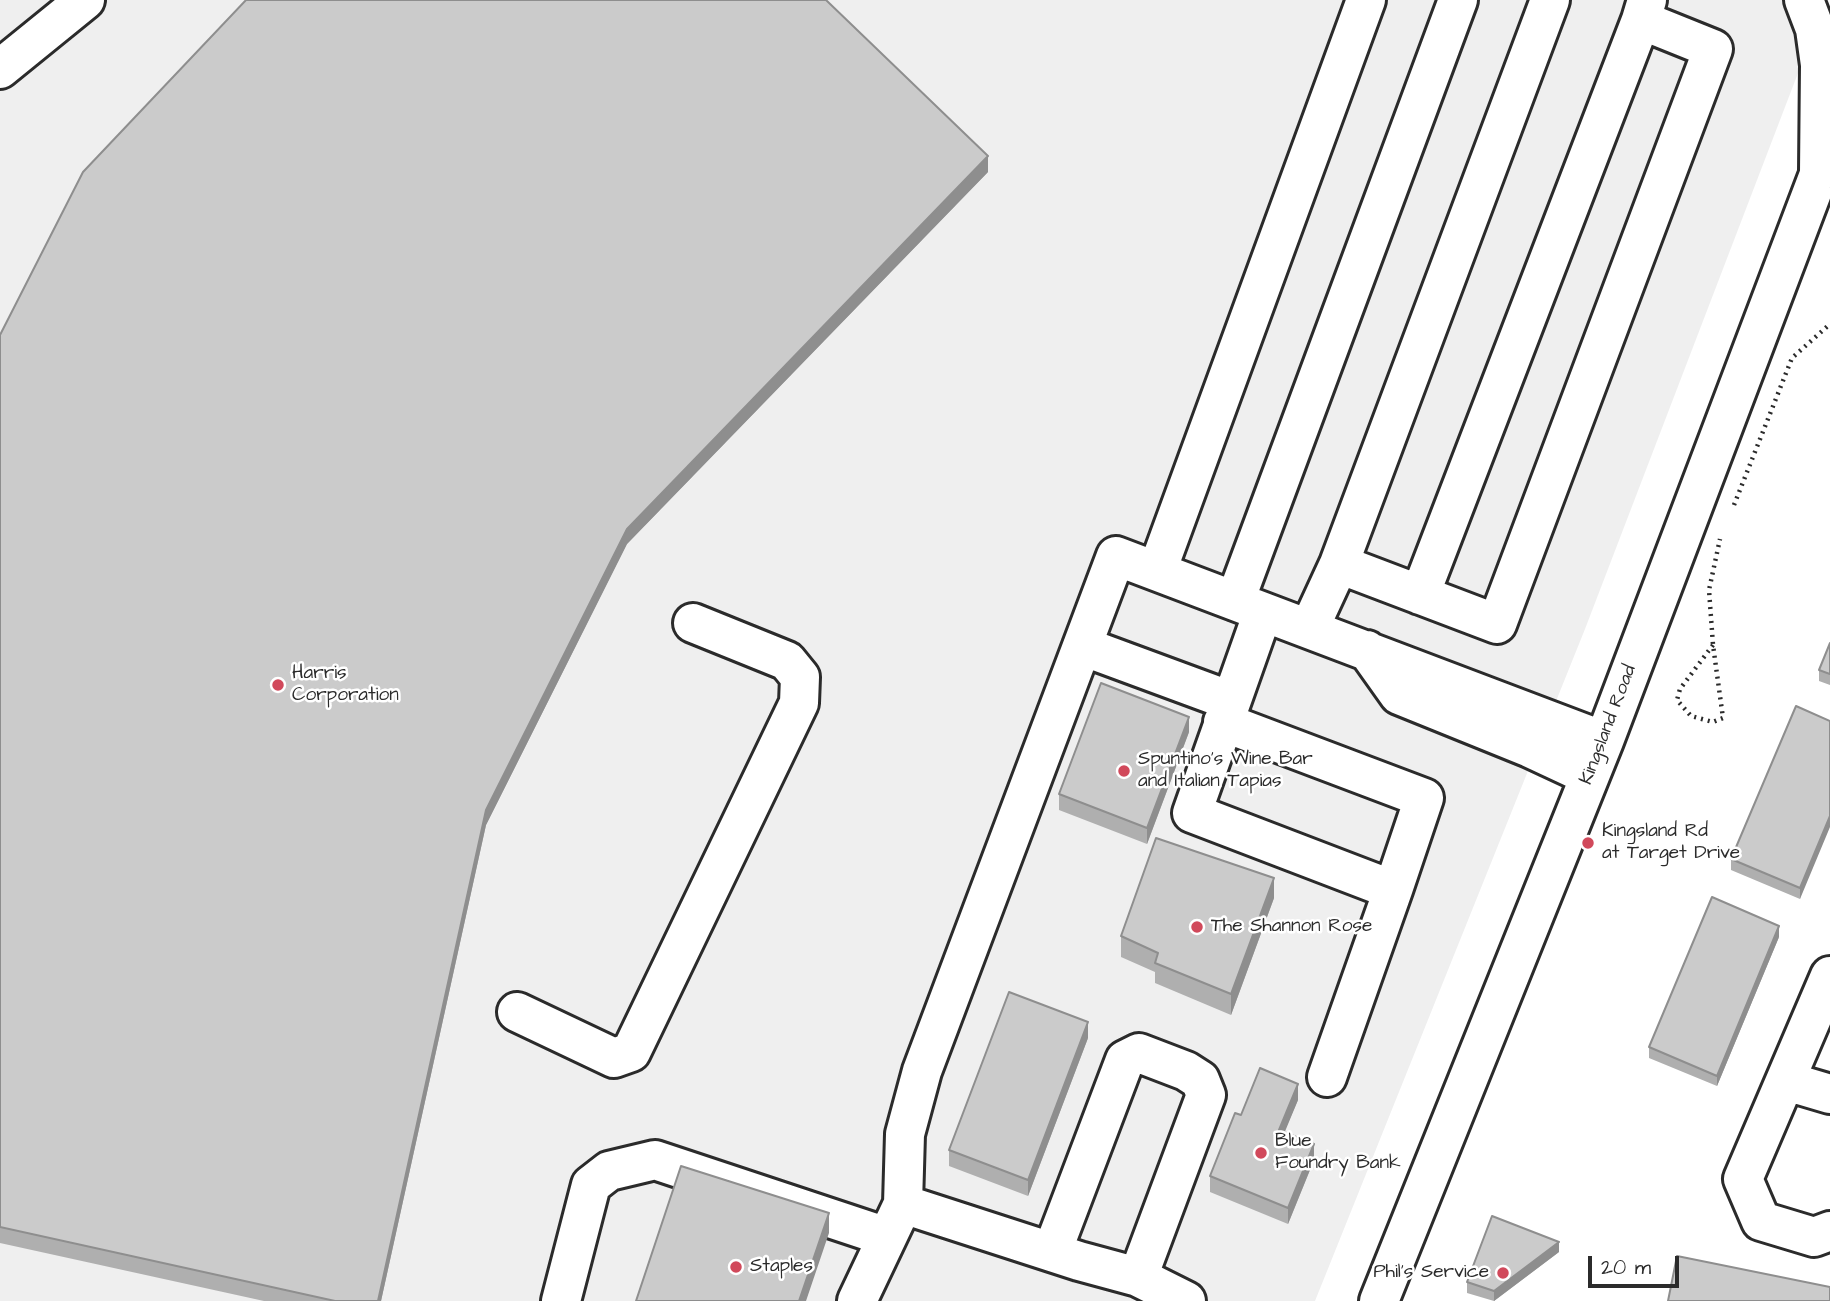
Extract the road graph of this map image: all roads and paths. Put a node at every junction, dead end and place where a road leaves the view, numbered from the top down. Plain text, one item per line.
1 (85, 0) edge
2 (1366, 0) edge
3 (1458, 0) edge
4 (1550, 0) edge
5 (1804, 0) edge
6 (1644, 10) edge
7 (0, 69) edge
8 (1824, 159) edge
9 (1830, 324) edge
10 (1731, 513) dead end
11 (1720, 538) dead end
12 (1339, 564) junction
13 (1157, 571) junction
14 (1420, 595) junction
15 (1249, 606) junction
16 (693, 623) dead end
17 (1309, 629) junction
18 (1713, 645) junction
19 (1082, 646) junction
20 (1367, 650) junction
21 (1227, 712) junction
22 (1604, 741) junction
23 (1590, 776) junction
24 (1393, 890) junction
25 (1830, 976) edge
26 (517, 1012) dead end
27 (1327, 1077) dead end
28 (1786, 1081) junction
29 (1830, 1094) edge
30 (895, 1220) junction
31 (1830, 1231) edge
32 (1065, 1256) junction
33 (1128, 1289) edge
34 (561, 1301) edge
35 (857, 1301) edge
36 (1186, 1301) edge
37 (1379, 1301) edge

1 - 7 street
2 - 13 street
3 - 15 street
4 - 12 street
5 - 8 street
6 - 14 street
6 - 14 street
8 - 22 street, Kingsland Road
9 - 10 path
11 - 18 path
12 - 14 street
12 - 17 street
13 - 15 street
13 - 19 street
15 - 17 street
15 - 21 street
16 - 26 street
17 - 20 street
18 - 18 path
19 - 21 street
19 - 30 street
20 - 22 street
20 - 23 street
21 - 24 street
21 - 24 street
22 - 23 street, Kingsland Road
23 - 37 street, Kingsland Road
24 - 27 street
25 - 28 street
28 - 29 street
28 - 31 street
30 - 32 street
30 - 34 street
30 - 35 street
32 - 33 street
32 - 33 street
33 - 36 street

